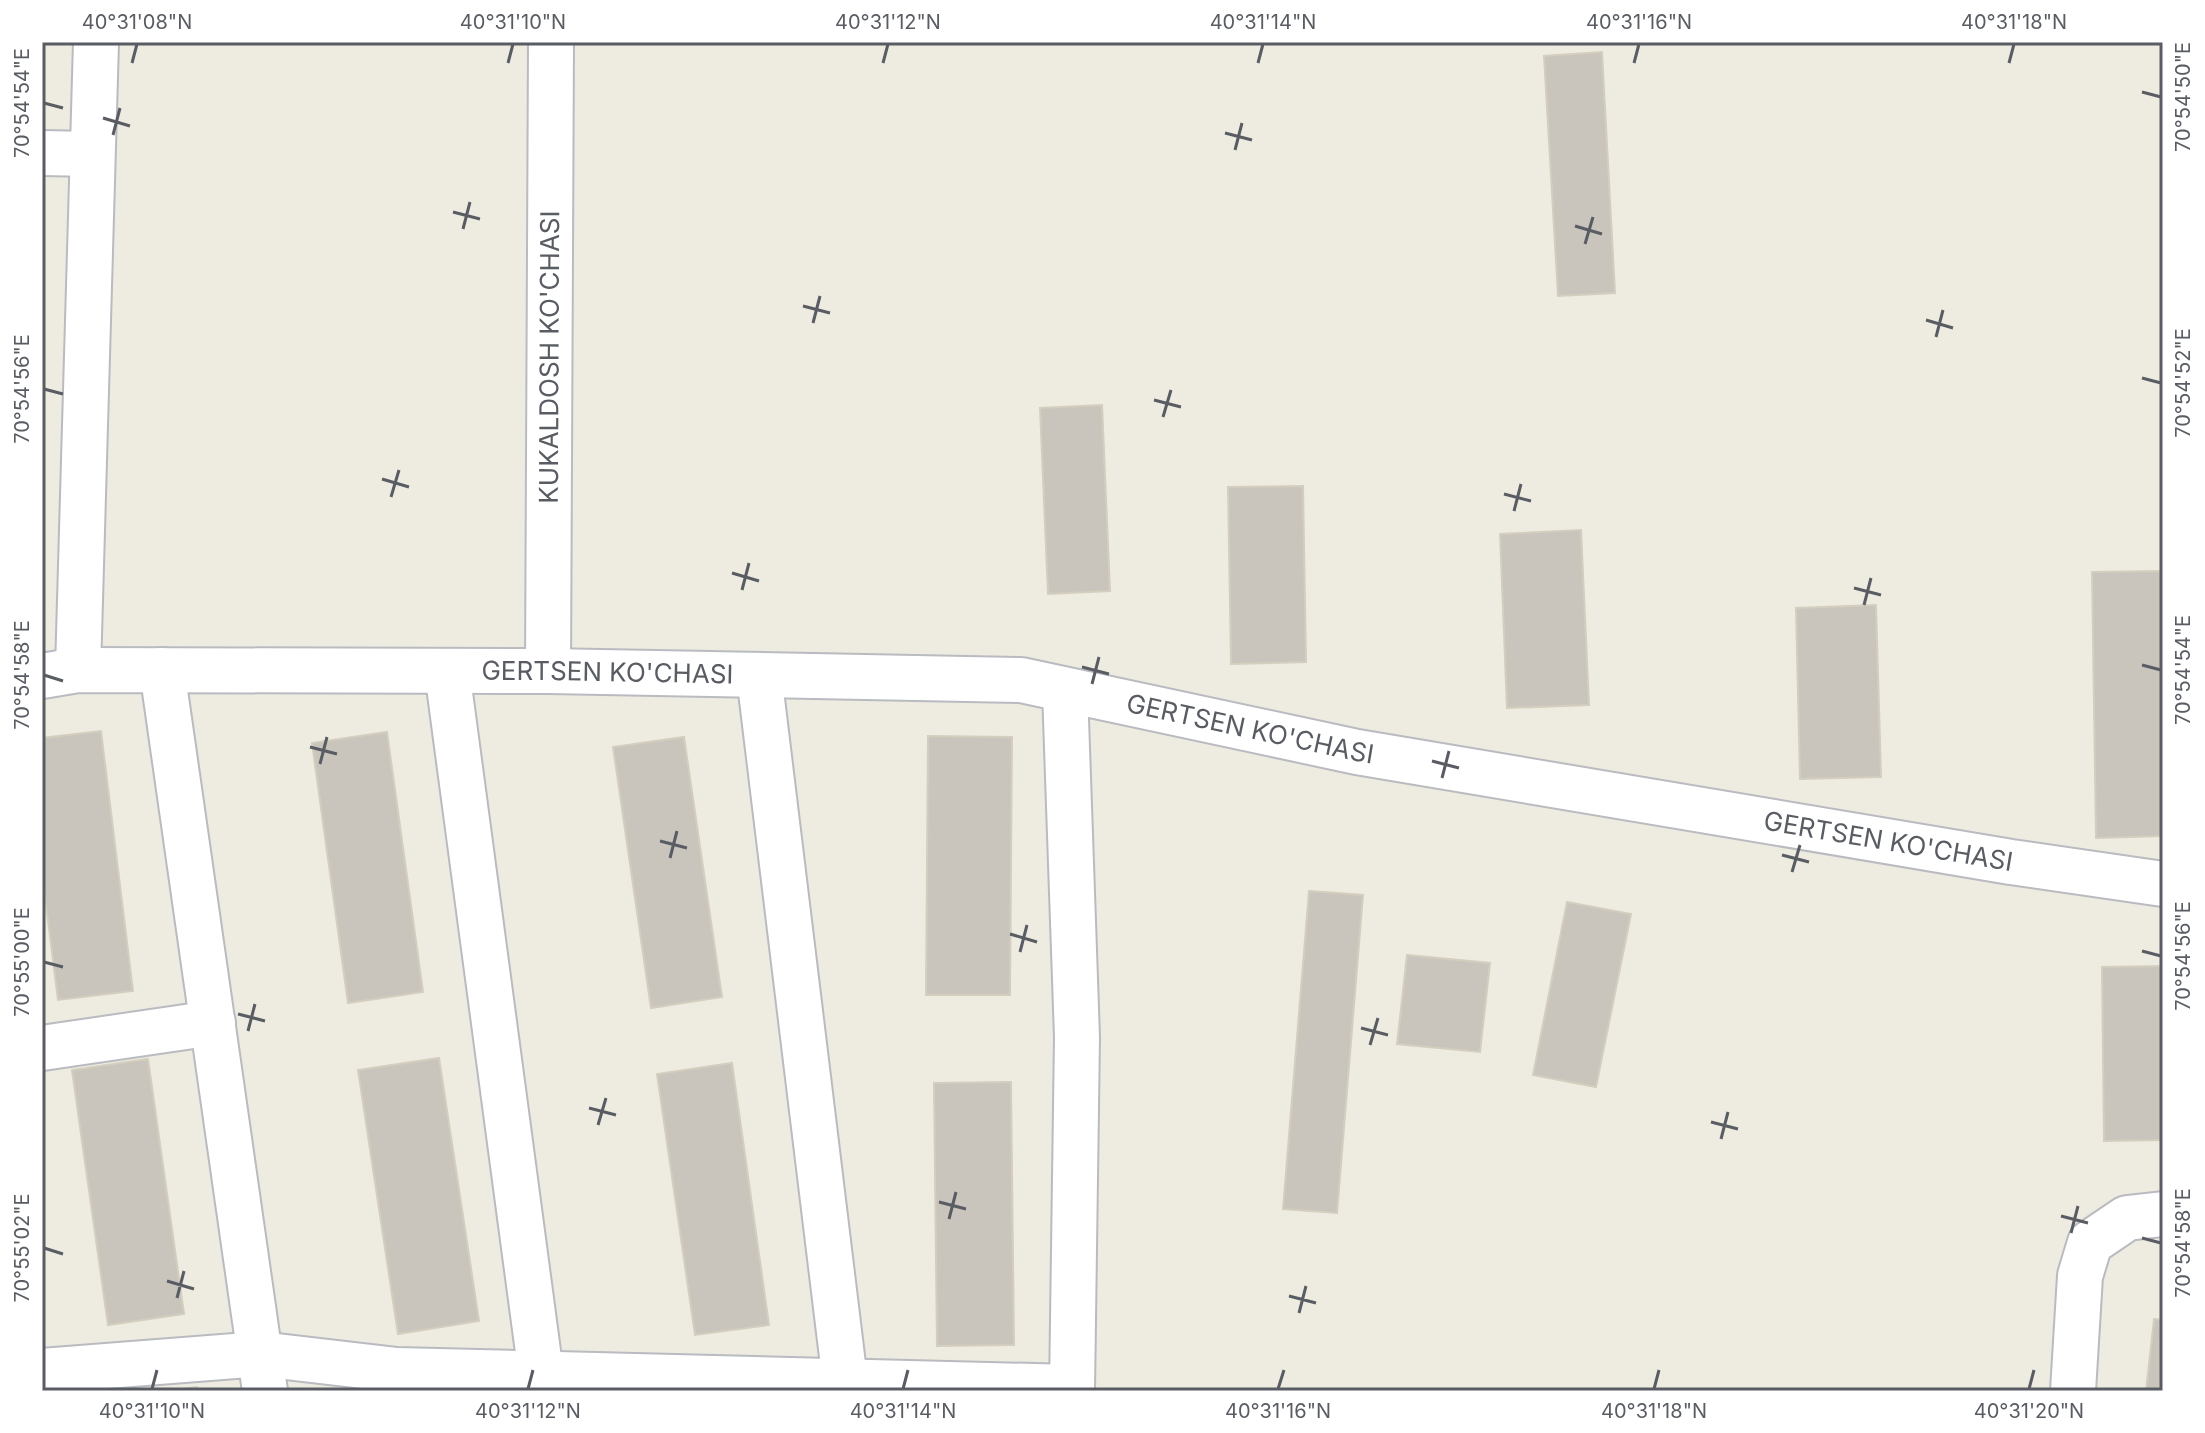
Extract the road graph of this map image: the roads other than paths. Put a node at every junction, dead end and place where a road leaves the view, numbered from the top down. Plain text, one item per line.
1 (96, 42) edge
2 (551, 42) edge
3 (42, 153) edge
4 (92, 154) junction
5 (162, 670) junction
6 (447, 671) junction
7 (548, 671) junction
8 (60, 673) edge
9 (759, 675) junction
10 (1065, 690) junction
11 (2163, 884) edge
12 (213, 1023) junction
13 (42, 1048) edge
14 (2163, 1214) edge
15 (42, 1371) edge
16 (262, 1373) edge
17 (541, 1374) junction
18 (845, 1381) junction
19 (1072, 1389) edge
20 (2073, 1391) edge

1 - 4 street
2 - 7 street, KUKALDOSH KO'CHASI
3 - 4 street
4 - 8 street
5 - 6 street, GERTSEN KO'CHASI
5 - 8 street, GERTSEN KO'CHASI
5 - 12 street
6 - 7 street, GERTSEN KO'CHASI
6 - 17 street
7 - 9 street, GERTSEN KO'CHASI
9 - 10 street, GERTSEN KO'CHASI
9 - 18 street
10 - 11 street, GERTSEN KO'CHASI
10 - 19 street
12 - 13 street
12 - 16 street
14 - 20 street
15 - 16 street
16 - 17 street
17 - 18 street
18 - 19 street

